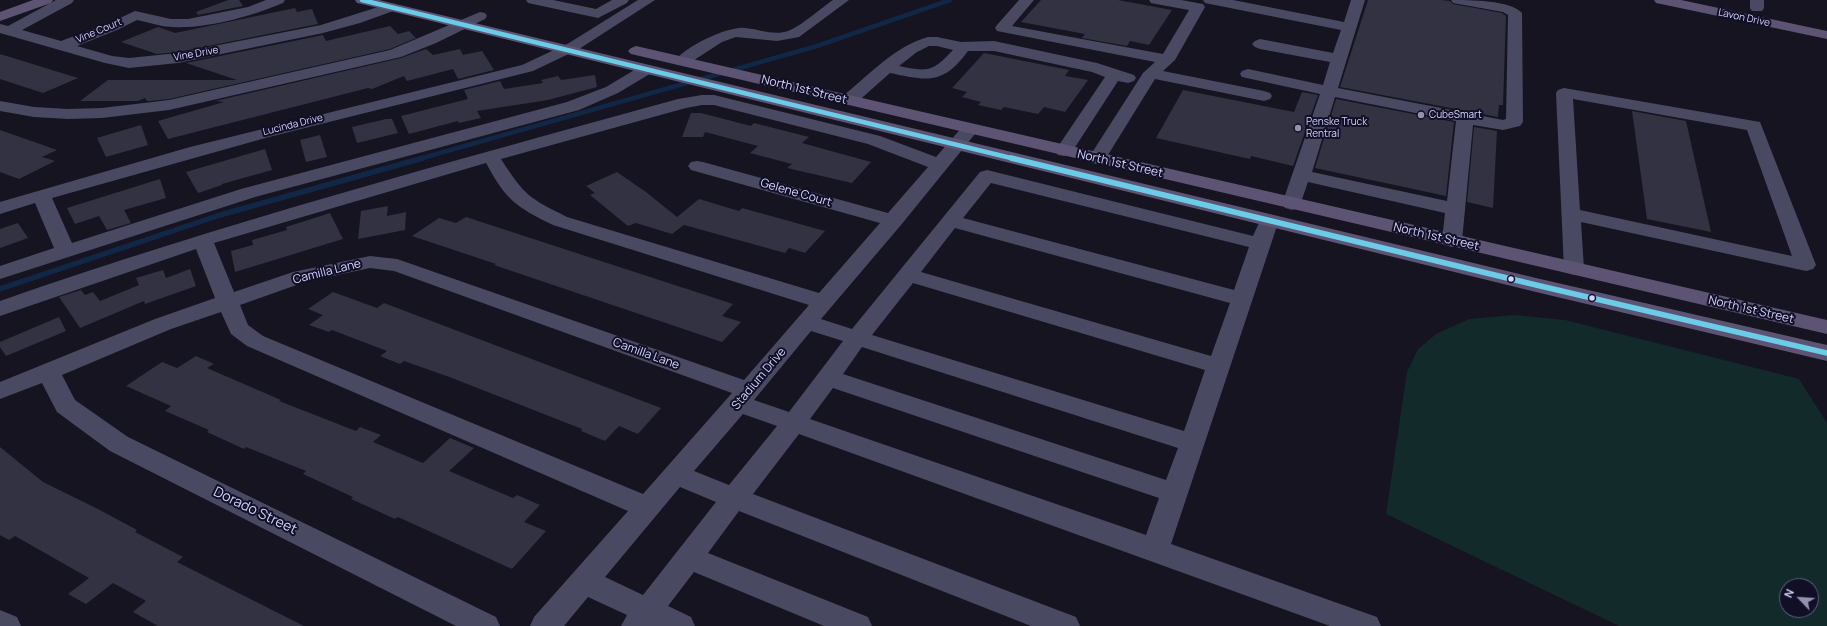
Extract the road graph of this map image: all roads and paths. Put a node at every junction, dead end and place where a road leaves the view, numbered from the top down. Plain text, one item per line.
1 (10, 0) edge
2 (46, 0) edge
3 (67, 0) edge
4 (278, 0) edge
5 (362, 0) edge
6 (413, 0) edge
7 (533, 0) edge
8 (622, 0) edge
9 (648, 0) edge
10 (843, 0) edge
11 (1026, 0) edge
12 (1156, 0) edge
13 (1210, 0) edge
14 (1358, 0) edge
15 (1458, 0) edge
16 (1661, 0) edge
17 (1674, 0) edge
18 (1720, 0) edge
19 (0, 3) edge
20 (1757, 4) edge
21 (391, 7) junction
22 (480, 16) junction
23 (0, 17) edge
24 (1827, 22) edge
25 (463, 24) junction
26 (1350, 27) junction
27 (4, 30) edge
28 (1827, 35) edge
29 (584, 39) junction
30 (606, 44) dead end
31 (1260, 44) dead end
32 (62, 46) junction
33 (960, 47) junction
34 (621, 48) dead end
35 (567, 50) junction
36 (1339, 59) junction
37 (1166, 60) junction
38 (690, 63) junction
39 (887, 68) junction
40 (647, 69) junction
41 (1248, 74) dead end
42 (1114, 76) junction
43 (1148, 78) junction
44 (719, 86) junction
45 (1329, 91) junction
46 (1264, 96) dead end
47 (849, 100) junction
48 (0, 106) edge
49 (1465, 118) junction
50 (965, 137) junction
51 (1064, 151) junction
52 (491, 157) junction
53 (1097, 159) junction
54 (940, 165) junction
55 (697, 166) dead end
56 (1301, 174) junction
57 (41, 195) junction
58 (1292, 204) junction
59 (0, 208) edge
60 (1455, 209) junction
61 (1571, 214) junction
62 (1269, 220) junction
63 (894, 221) junction
64 (951, 221) junction
65 (202, 240) junction
66 (1452, 241) junction
67 (1261, 244) junction
68 (65, 250) junction
69 (1574, 269) junction
70 (0, 273) edge
71 (909, 275) junction
72 (1575, 294) junction
73 (1242, 299) junction
74 (227, 302) junction
75 (824, 302) junction
76 (0, 309) edge
77 (807, 322) junction
78 (1827, 327) edge
79 (857, 338) junction
80 (1827, 353) edge
81 (1219, 366) junction
82 (48, 371) junction
83 (828, 378) junction
84 (0, 391) edge
85 (743, 397) junction
86 (794, 423) junction
87 (1192, 443) junction
88 (676, 475) junction
89 (1175, 493) junction
90 (734, 498) junction
91 (647, 508) junction
92 (1154, 550) junction
93 (689, 557) junction
94 (584, 581) junction
95 (642, 619) edge
96 (0, 622) edge
97 (6, 626) edge
98 (485, 626) edge
99 (545, 626) edge
100 (680, 626) edge
101 (857, 626) edge
102 (1065, 626) edge
103 (1366, 626) edge

1 - 19 main road
2 - 23 main road
3 - 27 street
4 - 32 street, Vine Court
5 - 21 main road, North 1st Street
6 - 22 main road
7 - 8 street
9 - 29 street, Lucinda Drive
10 - 38 street
11 - 37 street
12 - 37 street
13 - 26 street
14 - 26 street
15 - 49 street
16 - 28 main road, Lavon Drive
17 - 20 main road
18 - 20 main road, Lavon Drive
20 - 24 main road, Lavon Drive
21 - 25 main road, North 1st Street
21 - 32 street, Vine Drive
22 - 25 street
22 - 29 main road
25 - 35 main road, North 1st Street
25 - 48 street
26 - 36 street
27 - 32 street, Vine Drive
29 - 30 main road
29 - 35 street, Lucinda Drive
31 - 36 street
33 - 39 street
33 - 39 street
33 - 42 street
34 - 38 main road, North 1st Street
35 - 40 main road, North 1st Street
35 - 57 street, Lucinda Drive
36 - 45 street
37 - 43 street
38 - 47 main road, North 1st Street
39 - 47 street
40 - 44 main road, North 1st Street
40 - 68 street
41 - 45 street
42 - 43 street
42 - 51 street
43 - 46 street
43 - 53 street
44 - 47 main road
44 - 50 main road, North 1st Street
45 - 49 street
45 - 56 street
47 - 50 main road, North 1st Street
49 - 60 street
50 - 51 main road, North 1st Street
50 - 54 street, Stadium Drive
50 - 62 main road, North 1st Street
51 - 53 main road, North 1st Street
52 - 54 street
52 - 65 street
52 - 75 street
53 - 58 main road, North 1st Street
54 - 63 street, Stadium Drive
55 - 63 street, Gelene Court
56 - 58 street
56 - 60 street
57 - 59 street, Lucinda Drive
57 - 68 street
58 - 66 main road, North 1st Street
60 - 66 street
61 - 61 street
61 - 69 street
62 - 67 street
62 - 72 main road, North 1st Street
63 - 75 street, Stadium Drive
64 - 67 street
64 - 71 street
64 - 73 street
65 - 74 street
65 - 76 street
66 - 69 main road, North 1st Street
67 - 73 street
68 - 70 street
69 - 72 main road
69 - 78 main road, North 1st Street
71 - 79 street
71 - 81 street
72 - 80 main road, North 1st Street
73 - 81 street
74 - 82 street, Camilla Lane
74 - 85 street, Camilla Lane
74 - 91 street
75 - 77 street, Stadium Drive
77 - 79 street
77 - 85 street, Stadium Drive
79 - 83 street
79 - 87 street
81 - 87 street
82 - 84 street, Camilla Lane
82 - 98 street, Dorado Street
83 - 86 street
83 - 89 street
85 - 86 street, Camilla Lane
85 - 88 street, Stadium Drive
86 - 90 street
86 - 92 street, Camilla Lane
87 - 89 street
88 - 90 street
88 - 91 street, Stadium Drive
89 - 92 street
90 - 93 street
90 - 102 street
91 - 94 street, Stadium Drive
92 - 103 street, Camilla Lane
93 - 95 street
93 - 101 street
94 - 95 street
94 - 99 street, Stadium Drive
95 - 100 street
96 - 97 street

